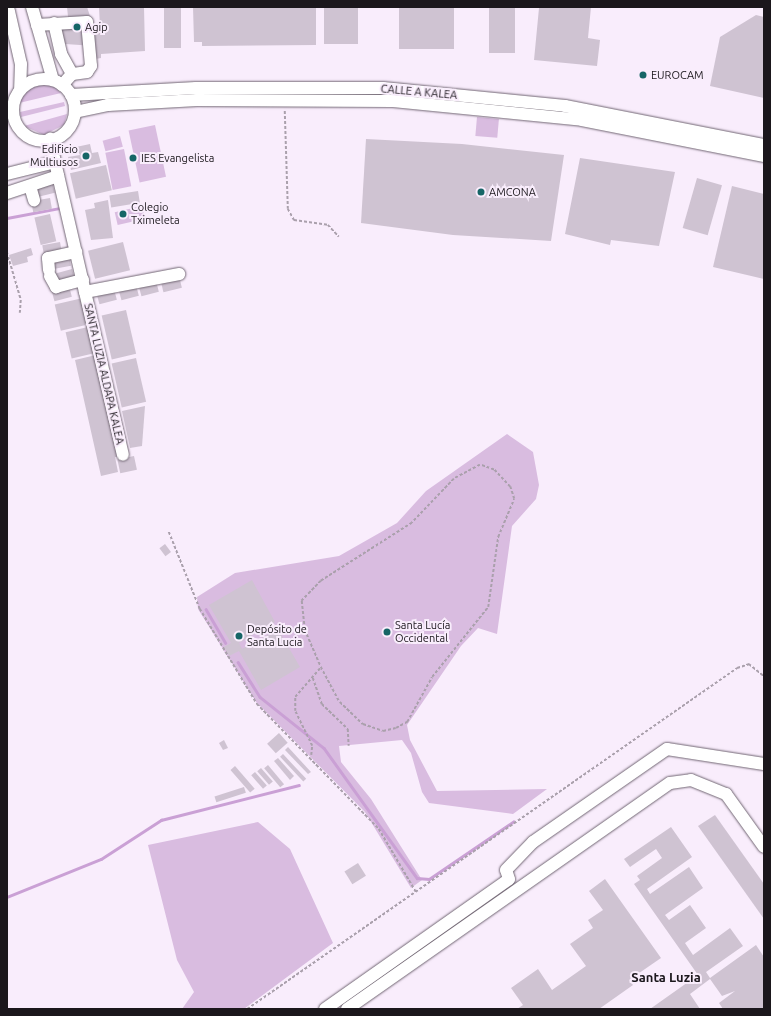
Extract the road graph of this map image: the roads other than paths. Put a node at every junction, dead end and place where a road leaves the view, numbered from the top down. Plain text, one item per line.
1 (8, 7) edge
2 (32, 7) edge
3 (54, 24) junction
4 (36, 25) junction
5 (72, 74) junction
6 (57, 82) junction
7 (20, 90) junction
8 (71, 95) junction
9 (10, 109) edge
10 (74, 112) junction
11 (12, 127) edge
12 (50, 140) junction
13 (764, 145) edge
14 (764, 156) edge
15 (55, 162) junction
16 (7, 174) edge
17 (58, 176) junction
18 (30, 186) junction
19 (7, 192) edge
20 (34, 200) dead end
21 (76, 252) junction
22 (179, 274) dead end
23 (84, 286) junction
24 (123, 456) dead end
25 (764, 764) edge
26 (764, 847) edge
27 (325, 1009) edge
28 (347, 1009) edge

1 - 7 street
2 - 4 street
3 - 4 street
3 - 5 street
3 - 5 street
4 - 6 street
5 - 6 street
6 - 7 street
6 - 8 street
7 - 9 street
8 - 10 street
8 - 13 street, CALLE A KALEA
9 - 11 street
10 - 12 street
10 - 14 street, CALLE A KALEA
11 - 12 street
12 - 15 street, SANTA LUZIA ALDAPA KALEA
15 - 16 street
15 - 17 street, SANTA LUZIA ALDAPA KALEA
17 - 18 street
17 - 21 street, SANTA LUZIA ALDAPA KALEA
18 - 19 street
18 - 20 street
21 - 23 street, SANTA LUZIA ALDAPA KALEA
21 - 23 street, SANTA LUZIA ALDAPA KALEA
22 - 23 street, SANTA LUZIA ALDAPA KALEA
23 - 24 street, SANTA LUZIA ALDAPA KALEA
25 - 27 street
26 - 28 street

